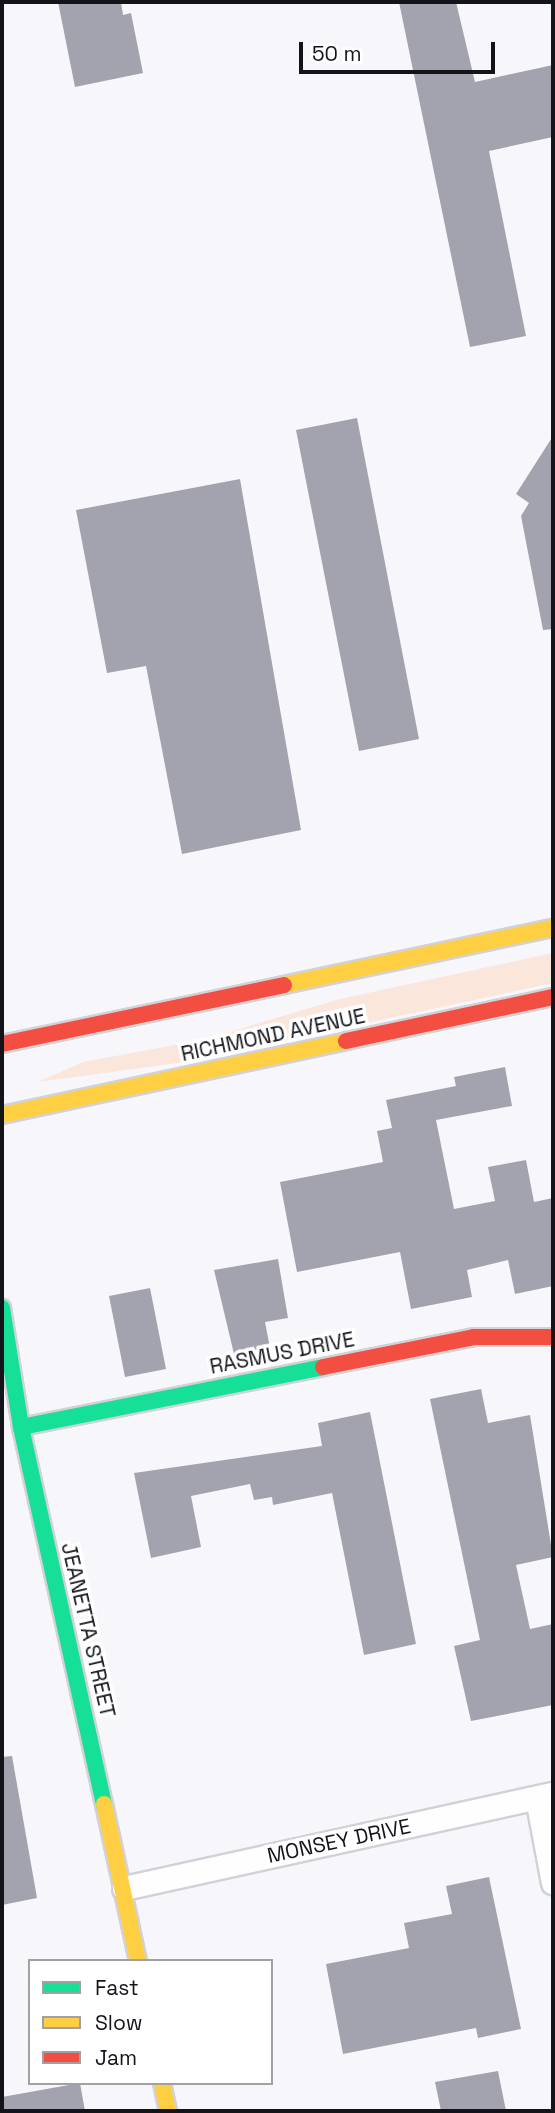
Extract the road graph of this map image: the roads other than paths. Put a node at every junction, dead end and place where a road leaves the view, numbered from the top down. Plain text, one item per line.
1 (553, 928) edge
2 (553, 997) edge
3 (2, 1044) edge
4 (2, 1115) edge
5 (2, 1308) edge
6 (553, 1337) edge
7 (21, 1427) junction
8 (545, 1796) edge
9 (553, 1883) edge
10 (124, 1888) junction
11 (138, 1959) edge
12 (162, 2085) edge
13 (167, 2111) edge

1 - 3 street
2 - 4 street, RICHMOND AVENUE
5 - 7 street, JEANETTA STREET
6 - 7 street, RASMUS DRIVE
7 - 10 street, JEANETTA STREET
8 - 9 street
8 - 10 street, MONSEY DRIVE
10 - 11 street, JEANETTA STREET
12 - 13 street

